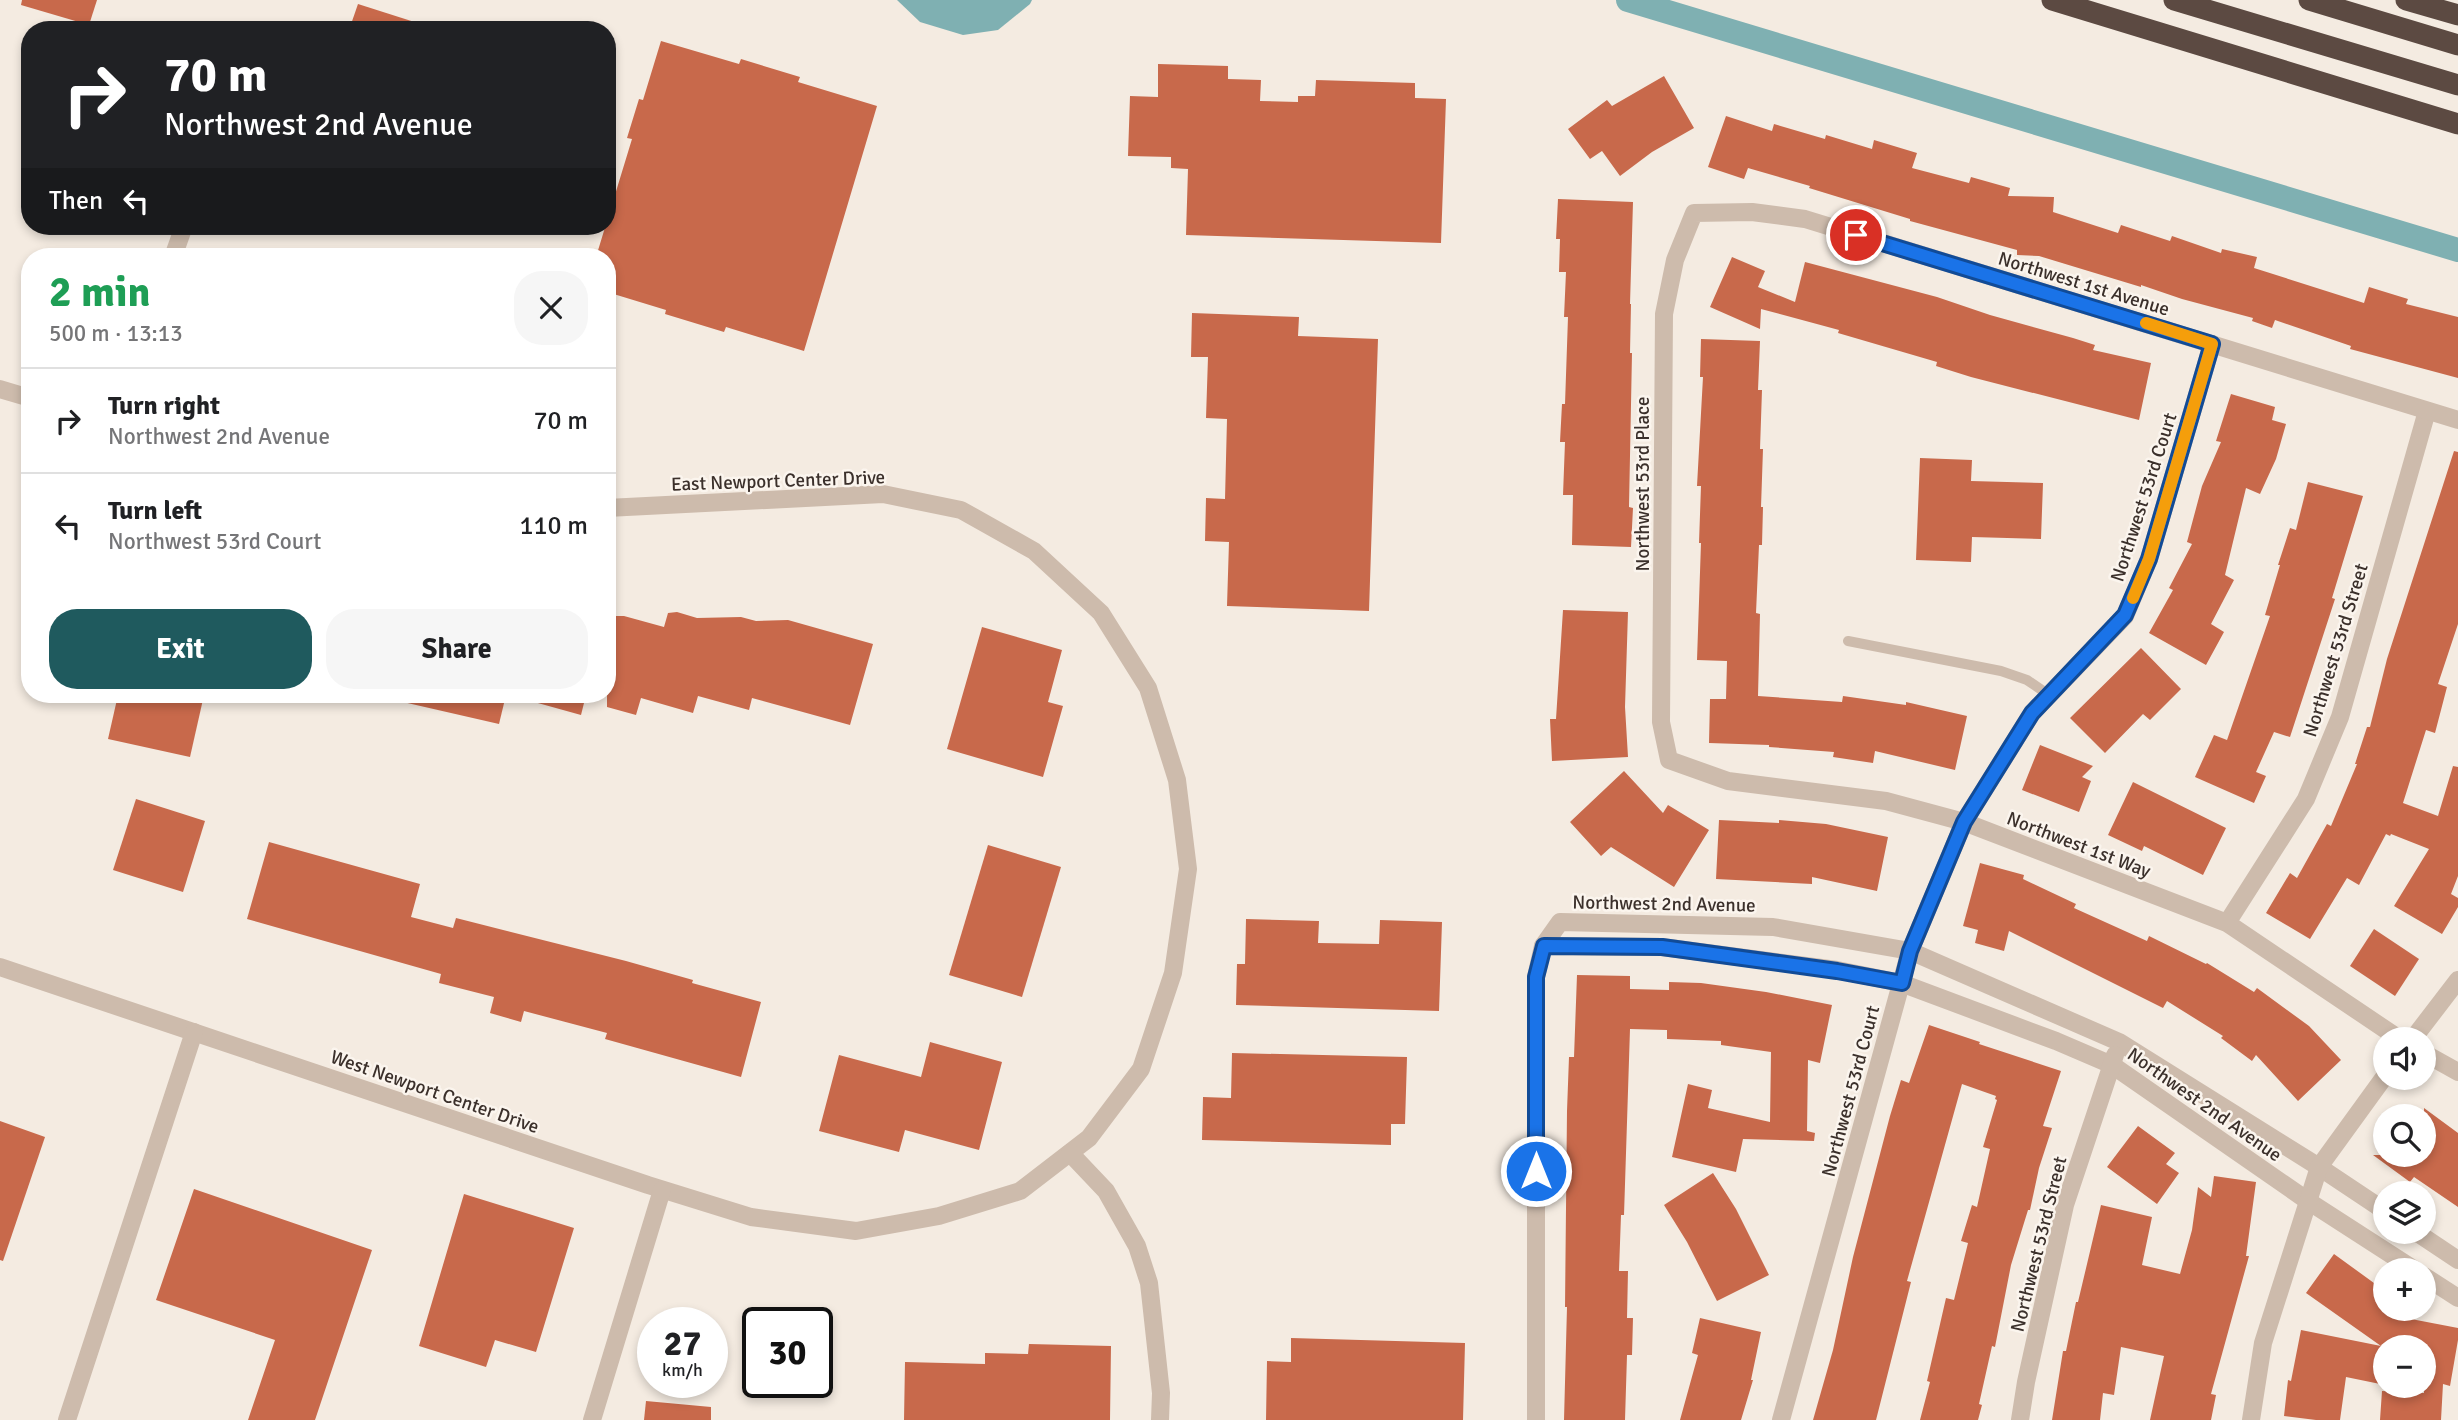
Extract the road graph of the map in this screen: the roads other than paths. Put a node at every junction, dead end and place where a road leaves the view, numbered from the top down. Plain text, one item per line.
1 (2052, 0) edge
2 (2174, 0) edge
3 (2309, 0) edge
4 (2406, 0) edge
5 (2458, 16) edge
6 (2458, 45) edge
7 (2458, 85) edge
8 (2458, 124) edge
9 (1694, 213) joint
10 (2212, 344) junction
11 (0, 389) edge
12 (21, 395) edge
13 (2427, 411) junction
14 (2458, 420) edge
15 (616, 508) edge
16 (1848, 641) dead end
17 (2049, 695) junction
18 (1669, 760) joint
19 (1964, 822) junction
20 (1188, 869) joint
21 (2227, 923) junction
22 (1544, 946) junction
23 (1910, 951) junction
24 (0, 967) edge
25 (2458, 981) edge
26 (1902, 983) junction
27 (2382, 1027) edge
28 (2422, 1027) edge
29 (194, 1031) junction
30 (2119, 1042) junction
31 (2436, 1060) edge
32 (2112, 1065) junction
33 (2458, 1073) edge
34 (2375, 1090) edge
35 (1070, 1153) junction
36 (2319, 1167) junction
37 (662, 1189) junction
38 (2308, 1202) junction
39 (2373, 1203) edge
40 (2433, 1244) edge
41 (2396, 1258) edge
42 (2458, 1261) edge
43 (2436, 1284) edge
44 (2458, 1298) edge
45 (67, 1420) edge
46 (592, 1420) edge
47 (1160, 1420) edge
48 (1536, 1420) edge
49 (1782, 1420) edge
50 (2020, 1420) edge
51 (2251, 1420) edge

1 - 8 highway
2 - 7 highway
3 - 6 highway
4 - 5 highway
9 - 10 street, Northwest 1st Avenue
9 - 18 street, Northwest 53rd Place
10 - 13 street, Northwest 1st Avenue
10 - 17 street, Northwest 53rd Court
11 - 12 street
13 - 14 street, Northwest 1st Avenue
13 - 21 street, Northwest 53rd Street
15 - 20 street, East Newport Center Drive
16 - 17 lane
17 - 19 street, Northwest 53rd Court
18 - 19 street, Northwest 1st Way
19 - 21 street, Northwest 1st Way
19 - 23 street, Northwest 53rd Court
20 - 35 street, West Newport Center Drive
21 - 27 street, Northwest 1st Way
22 - 23 street, Northwest 2nd Avenue
22 - 26 street, Northwest 2nd Avenue
22 - 48 street
23 - 26 street, Northwest 53rd Court
23 - 30 street, Northwest 2nd Avenue
24 - 29 street, West Newport Center Drive
25 - 28 street
26 - 32 street, Northwest 2nd Avenue
26 - 49 street, Northwest 53rd Court
29 - 37 street, West Newport Center Drive
29 - 45 street
30 - 32 street, Northwest 53rd Street
30 - 36 street, Northwest 2nd Avenue
31 - 33 street
32 - 38 street, Northwest 2nd Avenue
32 - 50 street, Northwest 53rd Street
34 - 36 street
35 - 37 street, West Newport Center Drive
35 - 47 street
36 - 38 street
36 - 39 street, Northwest 2nd Avenue
37 - 46 street
38 - 41 street, Northwest 2nd Avenue
38 - 51 street
40 - 42 street
43 - 44 street

